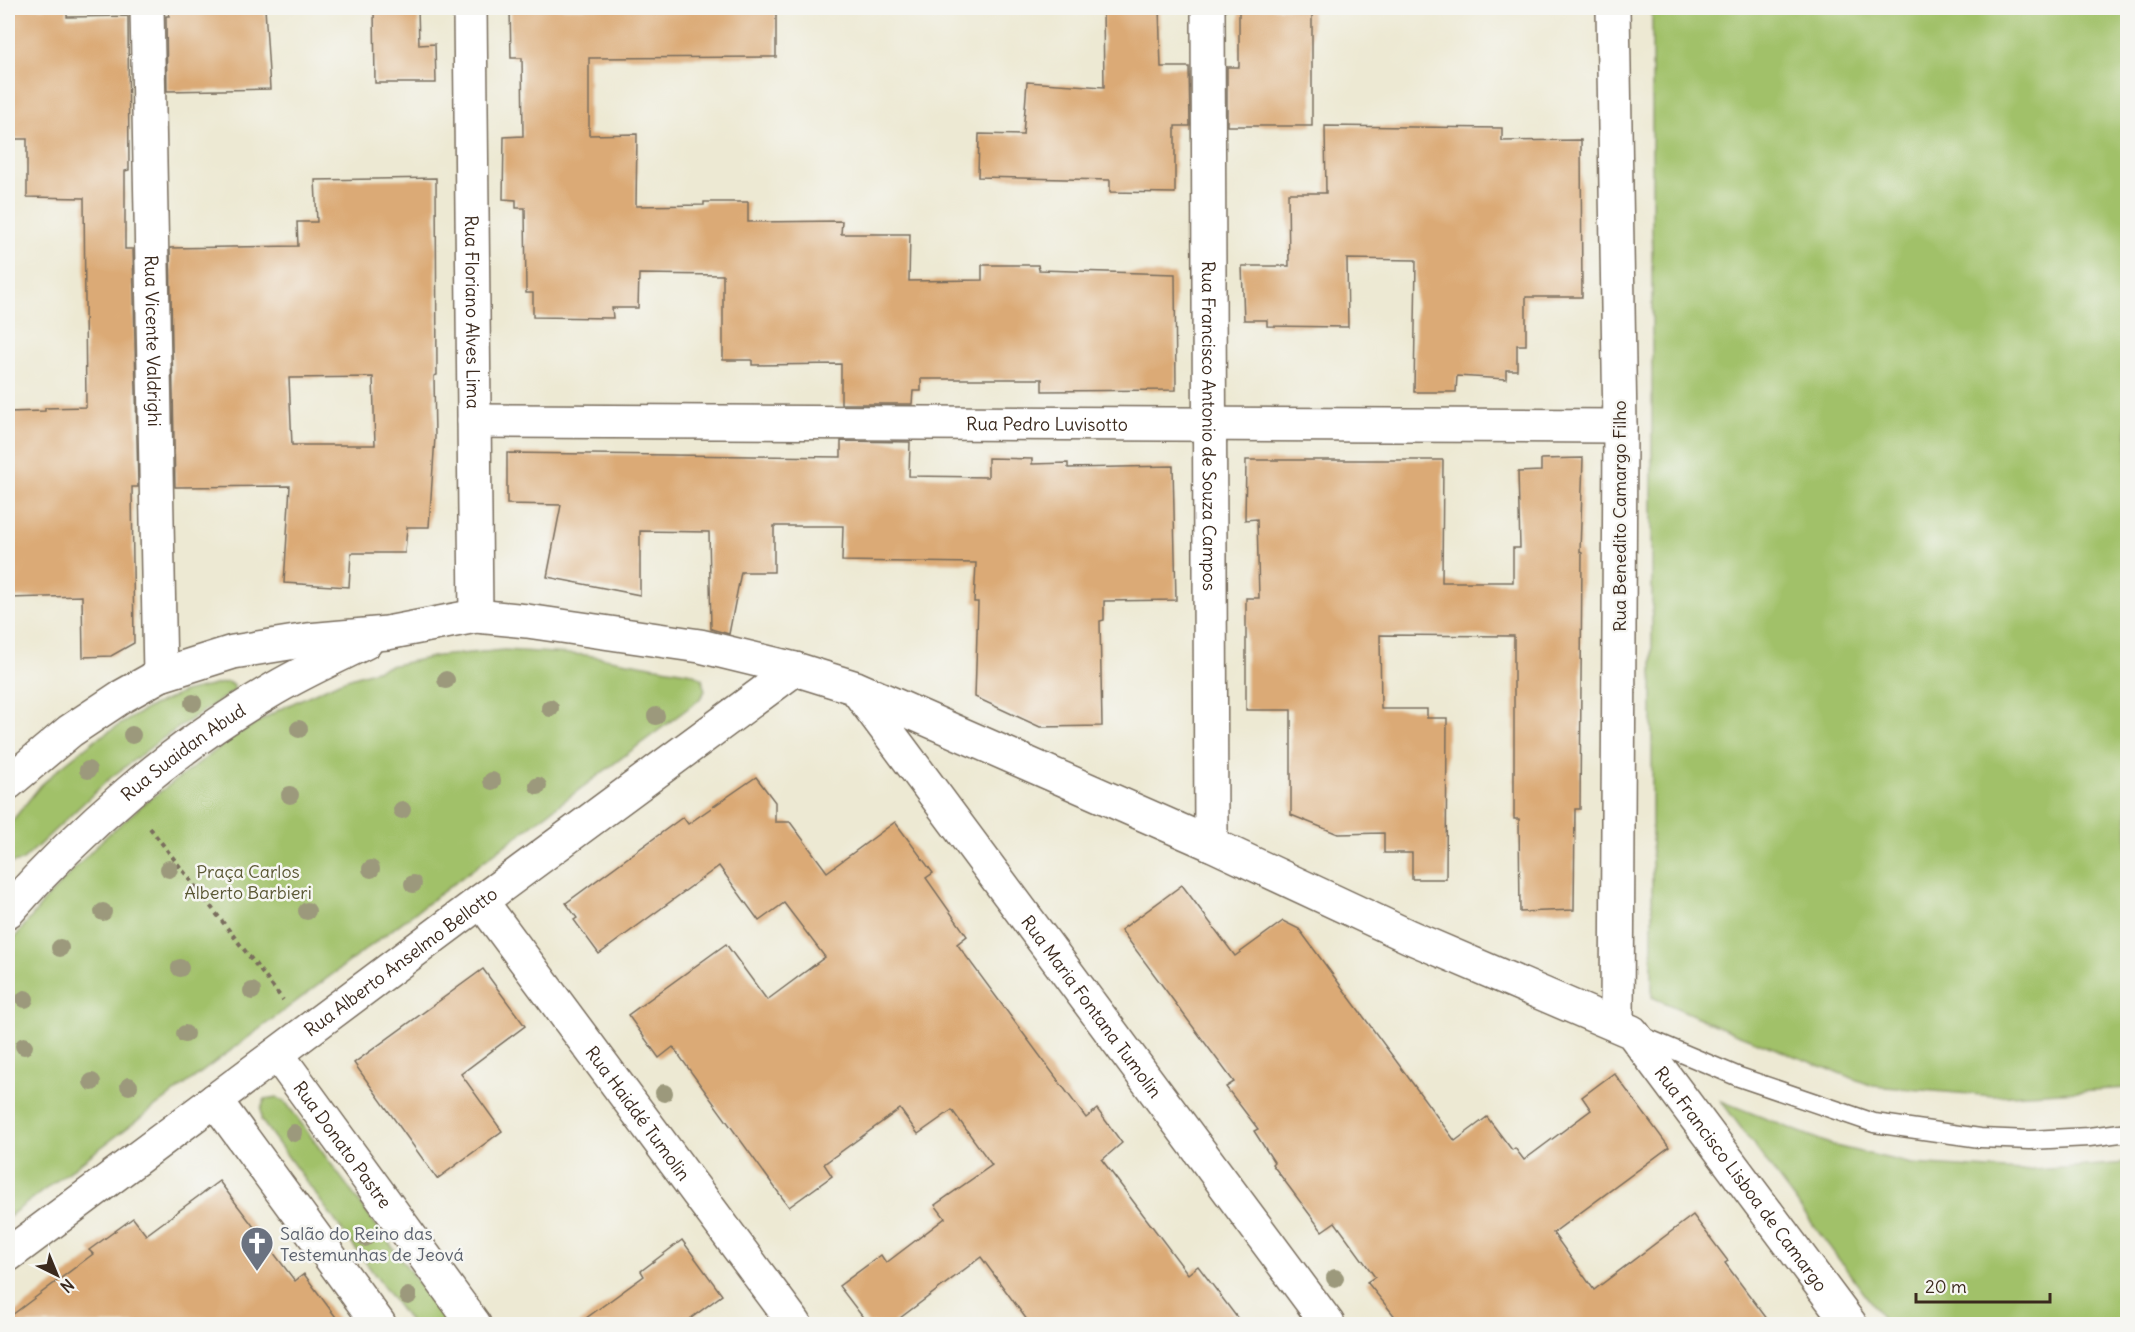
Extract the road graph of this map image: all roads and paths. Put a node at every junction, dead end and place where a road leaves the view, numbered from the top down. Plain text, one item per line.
1 (147, 8) edge
2 (470, 8) edge
3 (1208, 8) edge
4 (1613, 8) edge
5 (474, 421) junction
6 (1209, 425) junction
7 (1620, 426) junction
8 (476, 616) junction
9 (387, 633) junction
10 (795, 669) junction
11 (160, 675) junction
12 (856, 688) junction
13 (8, 783) edge
14 (1211, 844) junction
15 (186, 875) dead end
16 (481, 901) junction
17 (8, 911) edge
18 (267, 980) dead end
19 (1624, 1028) junction
20 (277, 1054) junction
21 (215, 1100) junction
22 (2127, 1132) edge
23 (8, 1255) edge
24 (379, 1324) edge
25 (474, 1324) edge
26 (795, 1324) edge
27 (1328, 1324) edge
28 (1850, 1324) edge

1 - 11 street, Rua Vicente Valdrighi
2 - 5 street, Rua Floriano Alves Lima
3 - 6 street, Rua Francisco Antonio de Souza Campos
4 - 7 street, Rua Benedito Camargo Filho
5 - 6 street, Rua Pedro Luvisotto
5 - 8 street, Rua Floriano Alves Lima
6 - 7 street, Rua Pedro Luvisotto
6 - 14 street, Rua Francisco Antonio de Souza Campos
7 - 19 street, Rua Benedito Camargo Filho
8 - 9 street
8 - 10 street
9 - 11 street
9 - 17 street, Rua Suaidan Abud
10 - 12 street
10 - 16 street, Rua Alberto Anselmo Bellotto
11 - 13 street
12 - 14 street
12 - 27 street, Rua Maria Fontana Tumolin
14 - 19 street
15 - 18 path
16 - 20 street, Rua Alberto Anselmo Bellotto
16 - 26 street, Rua Haiddé Tumolin
19 - 22 lane
19 - 28 street, Rua Francisco Lisboa de Camargo
20 - 21 street, Rua Alberto Anselmo Bellotto
20 - 25 street, Rua Donato Pastre
21 - 23 street, Rua Alberto Anselmo Bellotto
21 - 24 street

